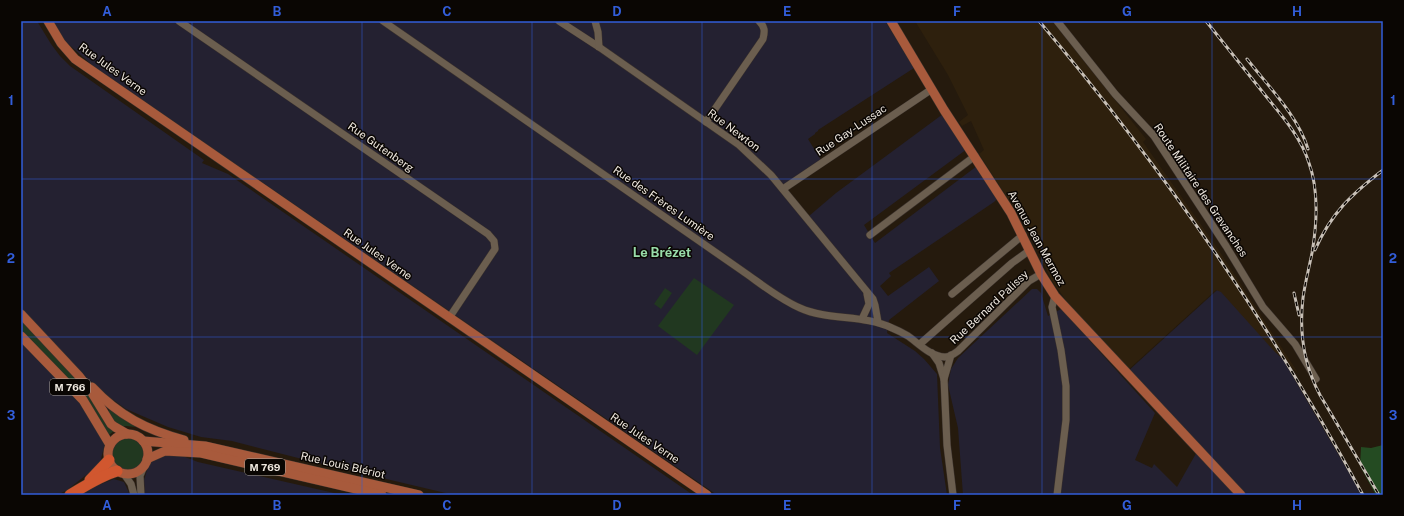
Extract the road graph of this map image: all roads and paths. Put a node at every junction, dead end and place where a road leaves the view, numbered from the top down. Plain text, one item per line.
1 (48, 21) edge
2 (179, 21) edge
3 (383, 21) edge
4 (559, 21) edge
5 (595, 21) edge
6 (759, 21) edge
7 (891, 21) edge
8 (1057, 21) edge
9 (599, 47) junction
10 (932, 89) junction
11 (706, 122) junction
12 (975, 156) junction
13 (782, 189) junction
14 (870, 235) dead end
15 (1023, 235) junction
16 (1030, 250) junction
17 (1042, 274) junction
18 (865, 291) junction
19 (952, 294) dead end
20 (1055, 296) junction
21 (21, 314) edge
22 (449, 318) junction
23 (862, 319) junction
24 (878, 322) junction
25 (21, 336) edge
26 (920, 344) junction
27 (932, 353) junction
28 (951, 355) junction
29 (79, 376) junction
30 (944, 379) junction
31 (1316, 379) dead end
32 (127, 434) junction
33 (143, 441) junction
34 (110, 445) junction
35 (205, 446) junction
36 (109, 460) junction
37 (146, 462) junction
38 (121, 472) junction
39 (86, 485) junction
40 (70, 495) edge
41 (134, 495) edge
42 (140, 495) edge
43 (382, 495) edge
44 (419, 495) edge
45 (707, 495) edge
46 (954, 495) edge
47 (1057, 495) edge
48 (1241, 495) edge

1 - 22 main road, Rue Jules Verne
2 - 22 street, Rue Gutenberg
3 - 23 street, Rue des Frères Lumière
4 - 9 street, Rue Newton
5 - 9 street
6 - 11 street
7 - 10 main road, Avenue Jean Mermoz
8 - 31 street, Route Militaire des Gravanches
9 - 11 street, Rue Newton
10 - 12 main road, Avenue Jean Mermoz
10 - 13 street, Rue Gay-Lussac
11 - 13 street, Rue Newton
12 - 14 street
12 - 15 main road, Avenue Jean Mermoz
13 - 18 street, Rue Newton
15 - 16 main road, Avenue Jean Mermoz
15 - 19 street
16 - 17 main road, Avenue Jean Mermoz
16 - 26 street
17 - 20 main road, Avenue Jean Mermoz
17 - 28 street, Rue Bernard Palissy
18 - 23 street
18 - 24 street, Rue Newton
20 - 47 street
20 - 48 main road, Avenue Jean Mermoz
21 - 29 main road, M 766
22 - 45 main road, Rue Jules Verne
23 - 24 street, Rue des Frères Lumière
24 - 26 street, Rue des Frères Lumière
25 - 34 main road, M 766
26 - 27 street, Rue des Frères Lumière
27 - 28 street
27 - 30 street, Rue Bernard Palissy
28 - 30 street, Rue Bernard Palissy
29 - 32 main road, M 766
29 - 35 main road
30 - 46 street, Rue Bernard Palissy
32 - 33 main road
32 - 34 main road
33 - 35 main road, Rue Louis Blériot / M 769
33 - 37 main road
34 - 36 main road
35 - 44 main road, Rue Louis Blériot / M 769
36 - 38 main road
36 - 39 highway
37 - 38 main road
37 - 42 street
37 - 43 main road, Rue Louis Blériot / M 769
38 - 39 highway
38 - 41 street
39 - 40 highway

